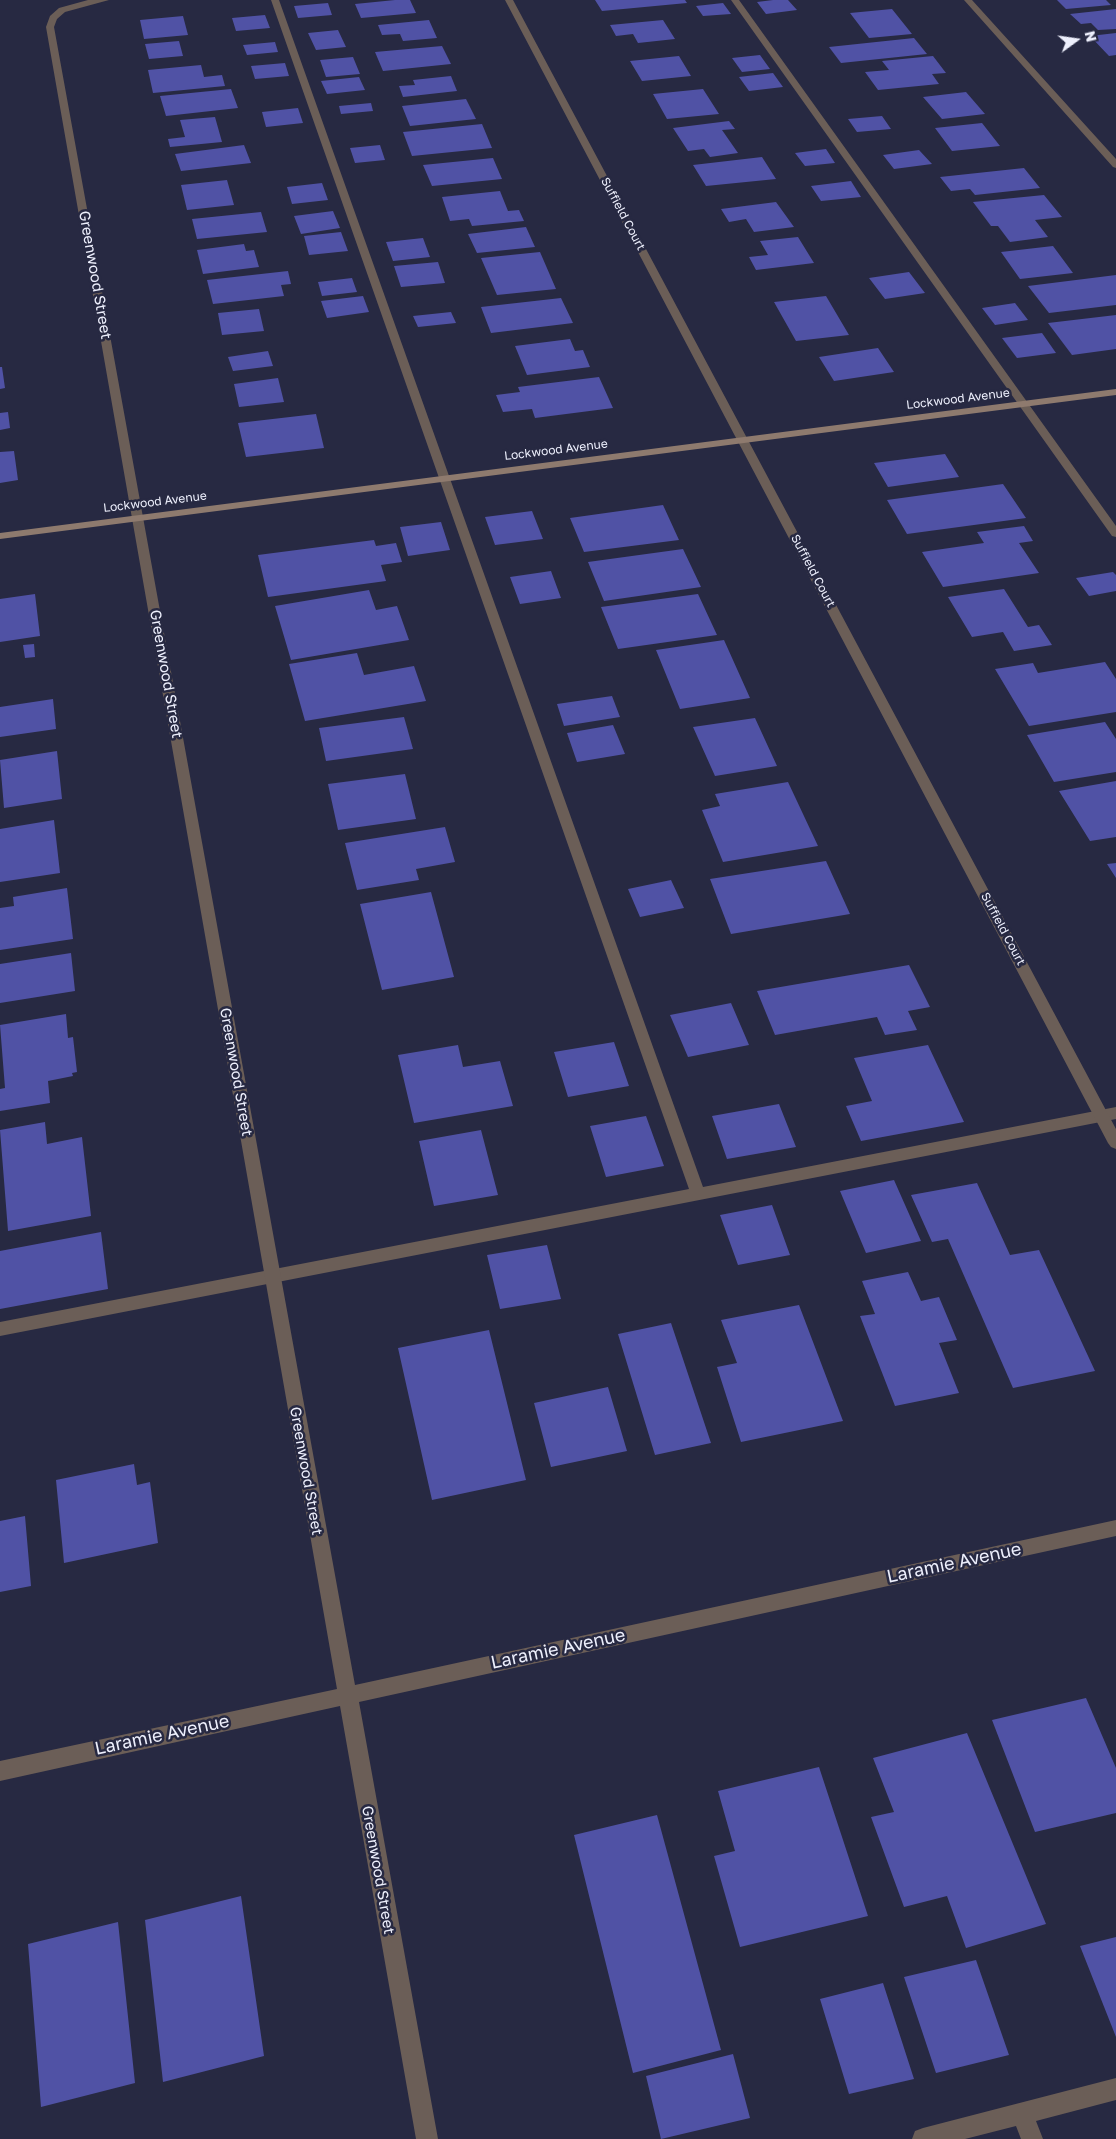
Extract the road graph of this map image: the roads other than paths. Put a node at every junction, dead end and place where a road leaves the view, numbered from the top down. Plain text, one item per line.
1 (105, 0) edge
2 (275, 0) edge
3 (509, 0) edge
4 (735, 0) edge
5 (968, 0) edge
6 (1116, 165) edge
7 (1116, 392) edge
8 (1023, 404) junction
9 (744, 440) junction
10 (444, 478) junction
11 (138, 518) junction
12 (1116, 534) edge
13 (0, 536) edge
14 (1109, 1115) edge
15 (1116, 1143) edge
16 (698, 1194) junction
17 (272, 1277) junction
18 (0, 1329) edge
19 (1116, 1528) edge
20 (346, 1695) junction
21 (0, 1771) edge
22 (1116, 2090) edge
23 (1022, 2113) junction
24 (428, 2139) edge
25 (923, 2139) edge
26 (1032, 2139) edge

1 - 11 street, Greenwood Street
2 - 10 street
3 - 9 street, Suffield Court
4 - 8 street
5 - 6 street
7 - 8 street, Lockwood Avenue
8 - 9 street, Lockwood Avenue
8 - 12 street
9 - 10 street, Lockwood Avenue
9 - 14 street, Suffield Court
10 - 11 street, Lockwood Avenue
10 - 16 street
11 - 13 street, Lockwood Avenue
11 - 17 street, Greenwood Street
14 - 15 street, Suffield Court
14 - 16 street
16 - 17 street
17 - 18 street
17 - 20 street, Greenwood Street
19 - 20 street, Laramie Avenue
20 - 21 street, Laramie Avenue
20 - 24 street, Greenwood Street
22 - 23 street
23 - 25 street
23 - 26 street

